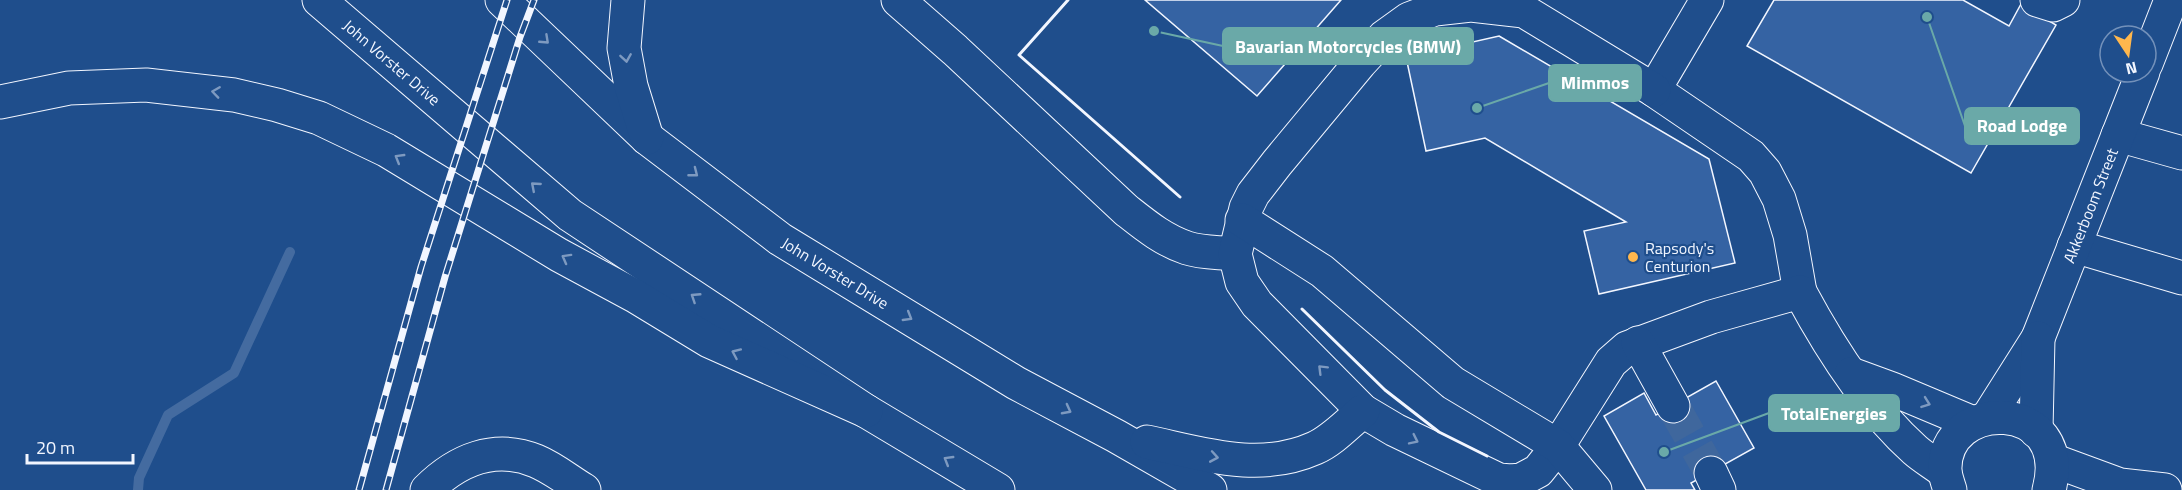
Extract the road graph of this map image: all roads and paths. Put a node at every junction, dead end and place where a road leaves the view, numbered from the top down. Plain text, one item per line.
1 (319, 0) edge
2 (502, 0) edge
3 (628, 0) edge
4 (898, 0) edge
5 (1707, 0) edge
6 (2037, 0) edge
7 (2063, 0) edge
8 (2171, 0) edge
9 (1523, 5) edge
10 (2158, 33) edge
11 (2138, 84) edge
12 (1654, 90) junction
13 (0, 102) edge
14 (2118, 135) junction
15 (647, 138) junction
16 (2182, 153) edge
17 (1242, 220) junction
18 (2074, 246) junction
19 (1235, 254) junction
20 (2182, 278) edge
21 (1800, 292) junction
22 (2038, 338) junction
23 (1638, 343) junction
24 (1851, 374) junction
25 (1673, 406) tunnel mouth
26 (866, 411) junction
27 (1363, 411) junction
28 (1981, 420) junction
29 (2036, 430) junction
30 (1116, 435) junction
31 (1558, 446) junction
32 (2050, 475) edge
33 (1948, 484) edge
34 (2120, 484) junction
35 (427, 490) edge
36 (584, 490) edge
37 (999, 490) edge
38 (1210, 490) edge
39 (1595, 490) edge
40 (2072, 490) edge
41 (2165, 490) edge

26 -> 1 main road, John Vorster Drive
2 -> 15 main road, John Vorster Drive
3 -> 15 main road
4 - 19 main road
5 - 12 main road
6 - 7 main road
8 - 10 main road
9 - 12 main road
9 - 17 main road
11 - 14 main road, Akkerboom Street
12 - 21 main road
26 -> 13 main road
14 - 16 main road
14 - 18 main road, Akkerboom Street
15 -> 30 main road, John Vorster Drive
17 - 19 main road
17 - 31 main road
18 - 20 main road
18 - 22 main road, Akkerboom Street
27 -> 19 main road
21 - 23 main road
21 - 24 main road
22 - 28 main road, Akkerboom Street
22 - 29 main road, Akkerboom Street
23 - 25 main road
23 - 31 main road
24 -> 28 main road
24 - 33 main road
37 -> 26 main road, John Vorster Drive
30 -> 27 main road
27 -> 31 main road
28 - 29 main road
28 - 33 main road, Akkerboom Street
29 - 32 main road
30 - 38 main road, John Vorster Drive
31 - 39 main road
32 - 34 main road
34 - 40 main road
34 - 41 main road
35 - 36 main road

